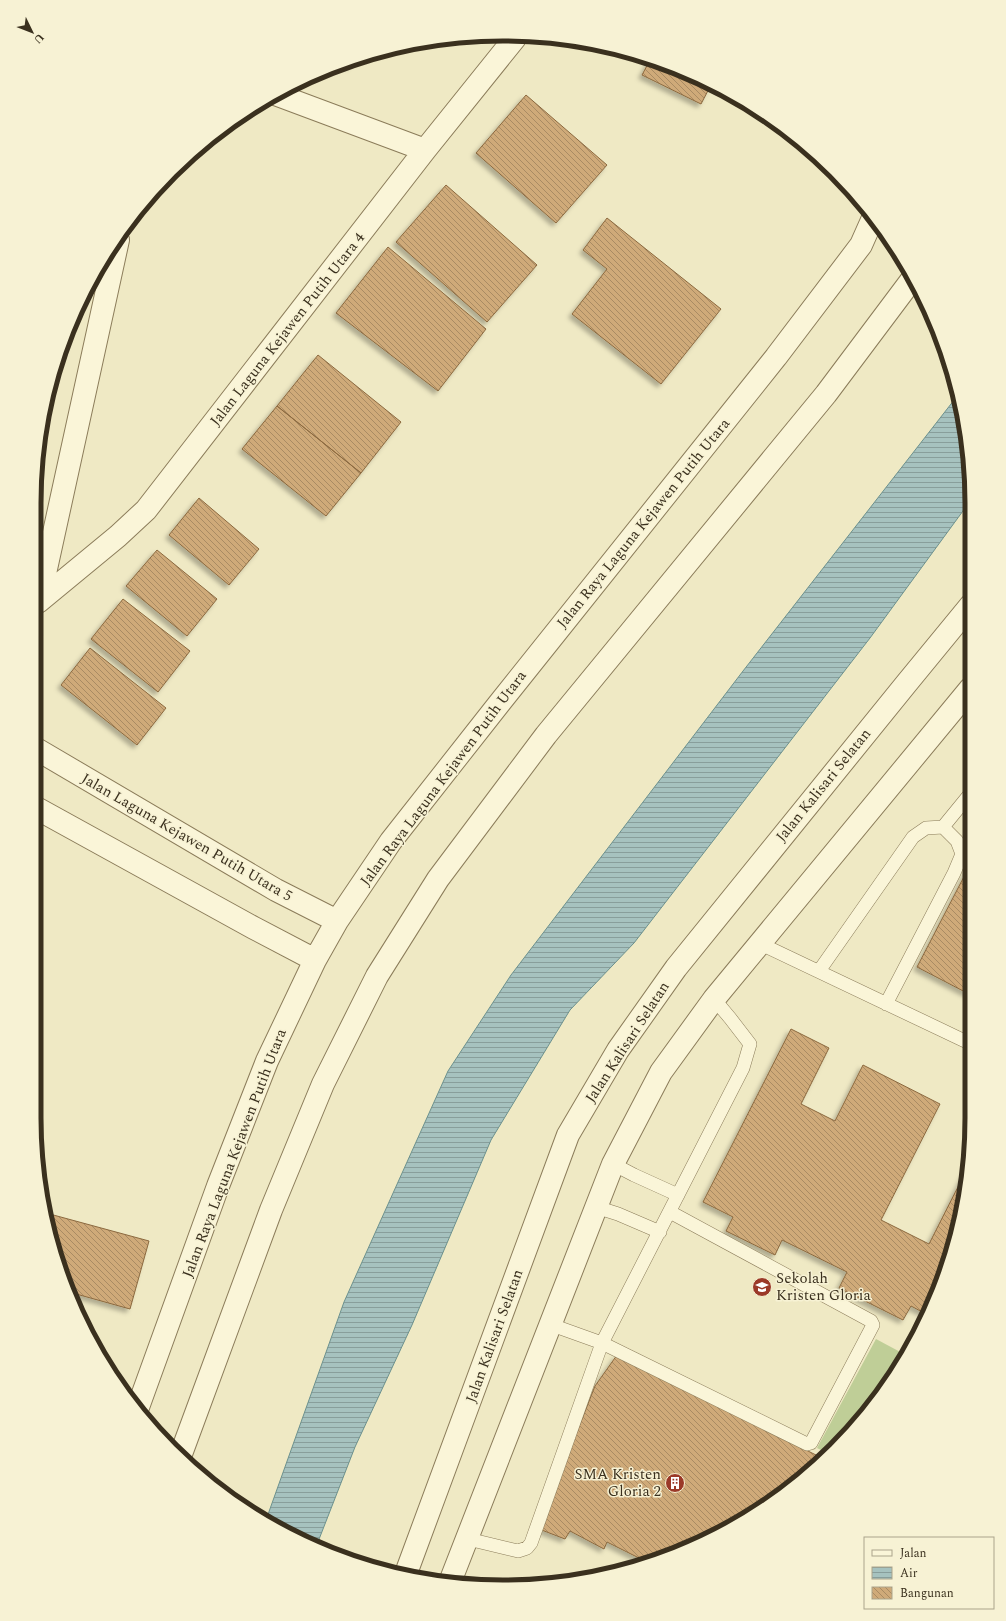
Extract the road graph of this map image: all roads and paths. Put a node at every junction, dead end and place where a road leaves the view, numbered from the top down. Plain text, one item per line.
1 (513, 41) edge
2 (283, 97) edge
3 (425, 150) junction
4 (871, 223) edge
5 (115, 252) edge
6 (909, 283) edge
7 (41, 588) edge
8 (41, 600) edge
9 (965, 612) edge
10 (965, 695) edge
11 (41, 752) edge
12 (965, 800) edge
13 (41, 811) edge
14 (943, 827) junction
15 (336, 921) junction
16 (761, 944) junction
17 (315, 960) junction
18 (820, 971) junction
19 (714, 999) junction
20 (886, 1004) junction
21 (965, 1041) edge
22 (613, 1164) junction
23 (678, 1195) junction
24 (596, 1207) junction
25 (670, 1212) junction
26 (660, 1232) junction
27 (550, 1324) junction
28 (602, 1343) junction
29 (139, 1403) edge
30 (182, 1451) edge
31 (468, 1538) junction
32 (407, 1570) edge
33 (452, 1577) edge

1 - 3 street, Jalan Laguna Kejawen Putih Utara 4
2 - 3 street
3 - 8 street, Jalan Laguna Kejawen Putih Utara 4
4 - 15 street, Jalan Raya Laguna Kejawen Putih Utara
5 - 7 street, Jalan Laguna Kejawen Putih Utara 4
6 - 30 street
9 - 32 street, Jalan Kalisari Selatan
10 - 16 street
11 - 15 street, Jalan Laguna Kejawen Putih Utara 5
12 - 14 lane
13 - 17 street
14 - 18 lane
14 - 20 lane
15 - 17 street, Jalan Raya Laguna Kejawen Putih Utara
16 - 18 lane
16 - 19 street
17 - 29 street, Jalan Raya Laguna Kejawen Putih Utara
18 - 20 lane
19 - 22 street
19 - 23 lane
20 - 21 lane
22 - 23 lane
22 - 24 street
23 - 25 lane
24 - 26 lane
24 - 27 street
25 - 26 lane
25 - 28 lane
26 - 28 lane
27 - 28 lane
27 - 31 street
28 - 31 lane
31 - 33 street

